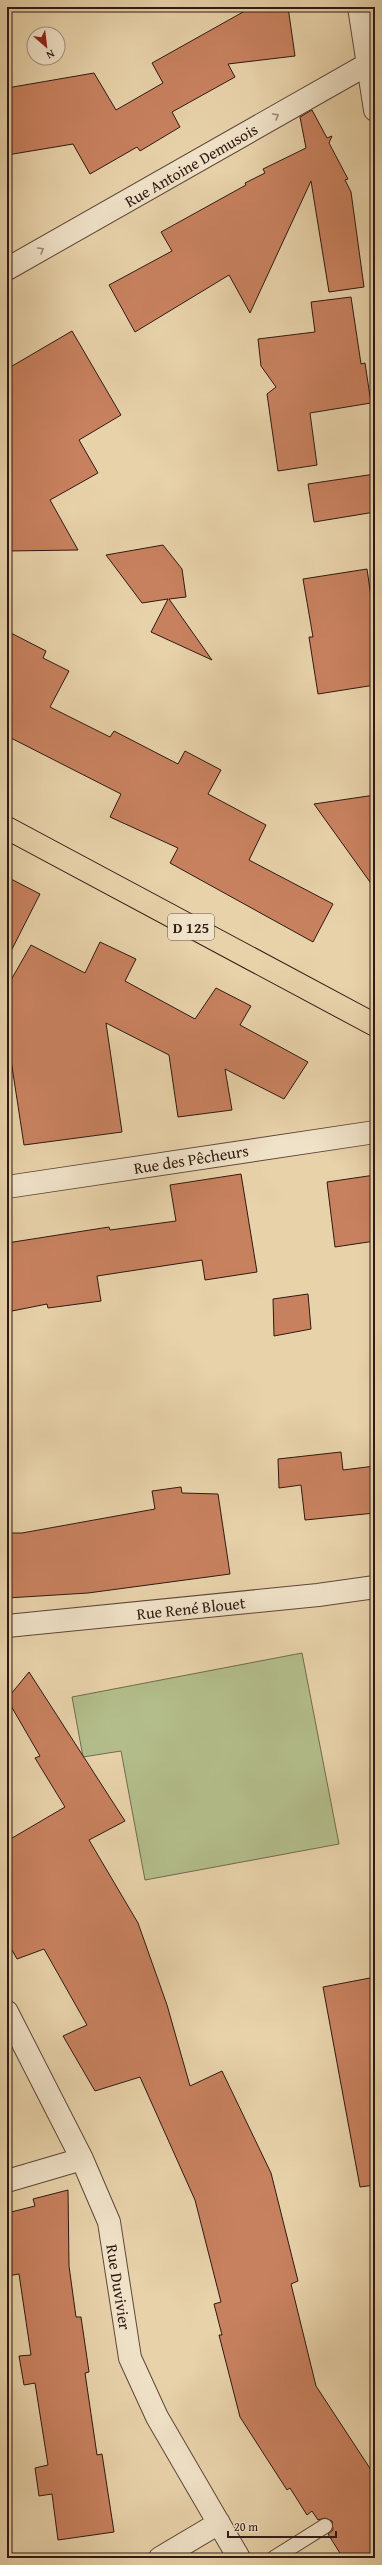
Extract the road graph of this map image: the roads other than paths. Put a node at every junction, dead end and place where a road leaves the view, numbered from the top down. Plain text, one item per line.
1 (359, 7) edge
2 (372, 62) edge
3 (375, 110) edge
4 (7, 269) edge
5 (7, 828) edge
6 (375, 1025) edge
7 (375, 1132) edge
8 (7, 1187) edge
9 (375, 1587) edge
10 (7, 1626) edge
11 (7, 2012) edge
12 (82, 2159) junction
13 (7, 2181) edge
14 (219, 2523) junction
15 (325, 2526) dead end
16 (160, 2558) edge
17 (239, 2558) edge
18 (274, 2558) edge

1 - 2 street
2 - 3 street
4 -> 2 street, Rue Antoine Demusois
5 - 6 main road, D 125
7 - 8 street, Rue des Pêcheurs
9 - 10 street, Rue René Blouet
11 - 12 street, Rue Duvivier
12 - 13 street
12 - 14 street, Rue Duvivier
14 - 16 street
14 - 17 street, Rue Duvivier
15 - 18 lane

